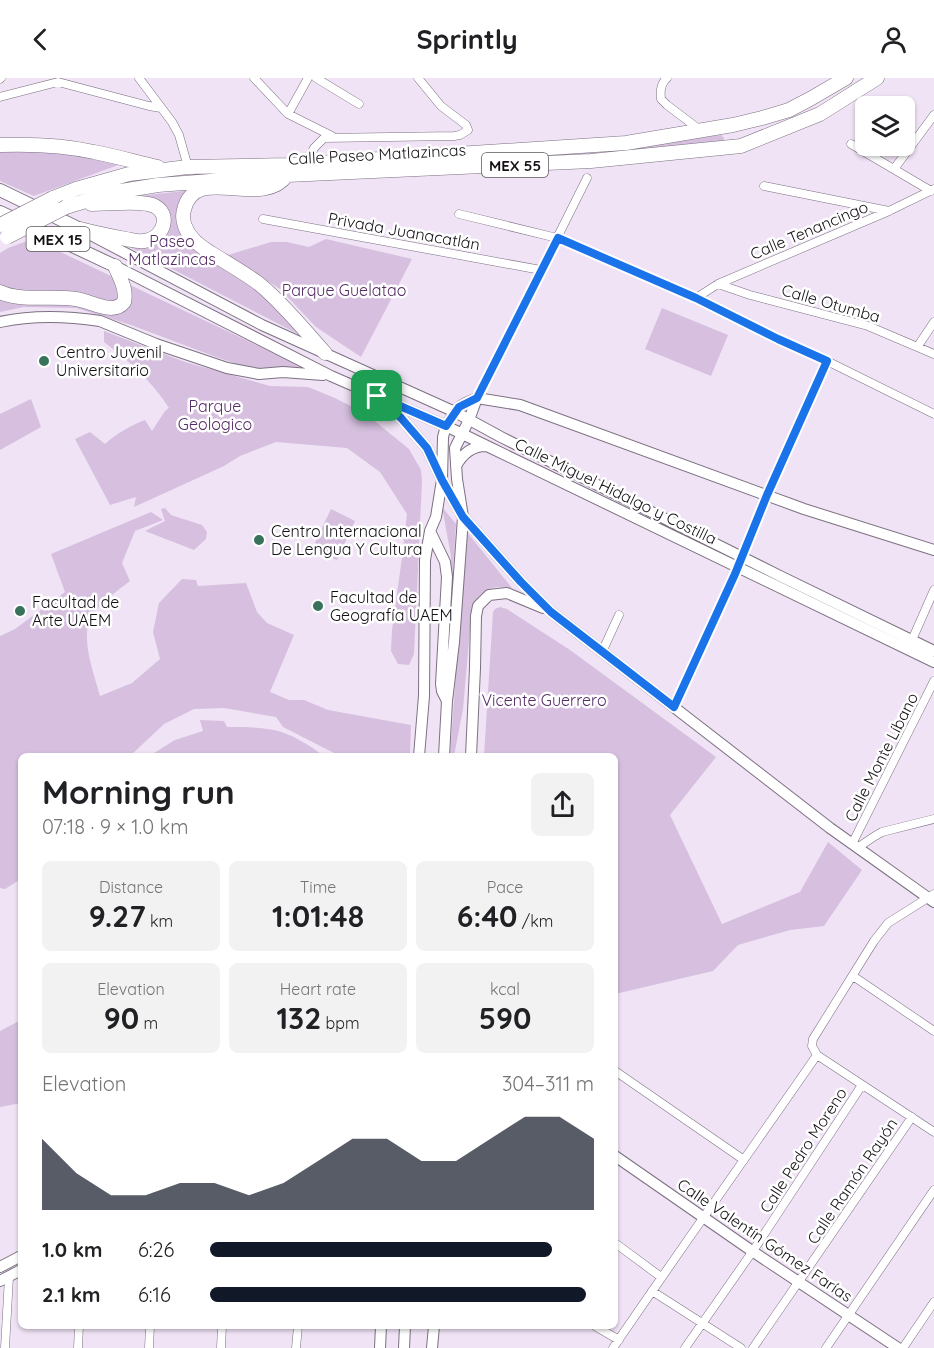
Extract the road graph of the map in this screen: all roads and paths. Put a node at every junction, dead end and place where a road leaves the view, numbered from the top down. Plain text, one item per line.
1 (139, 78) edge
2 (254, 78) edge
3 (308, 78) edge
4 (316, 78) edge
5 (418, 78) edge
6 (667, 78) edge
7 (846, 78) edge
8 (877, 78) edge
9 (58, 80) edge
10 (0, 98) edge
11 (359, 104) dead end
12 (161, 108) junction
13 (288, 114) junction
14 (934, 115) edge
15 (700, 130) junction
16 (333, 137) junction
17 (851, 144) dead end
18 (0, 145) edge
19 (307, 163) junction
20 (188, 167) junction
21 (894, 168) junction
22 (169, 169) junction
23 (287, 175) junction
24 (587, 178) dead end
25 (235, 179) junction
26 (764, 186) dead end
27 (246, 188) junction
28 (0, 190) edge
29 (932, 190) edge
30 (73, 205) junction
31 (888, 211) junction
32 (0, 212) edge
33 (459, 214) dead end
34 (263, 219) dead end
35 (0, 225) edge
36 (80, 229) junction
37 (558, 238) junction
38 (4, 239) edge
39 (115, 266) junction
40 (541, 270) junction
41 (718, 284) junction
42 (0, 292) edge
43 (696, 298) junction
44 (0, 322) edge
45 (934, 322) edge
46 (918, 346) junction
47 (325, 353) junction
48 (934, 354) edge
49 (827, 361) junction
50 (331, 376) junction
51 (377, 396) junction
52 (477, 398) junction
53 (455, 412) junction
54 (934, 414) edge
55 (469, 420) junction
56 (446, 426) junction
57 (461, 434) junction
58 (489, 447) junction
59 (456, 466) junction
60 (442, 480) junction
61 (767, 495) junction
62 (463, 517) junction
63 (430, 531) junction
64 (934, 550) edge
65 (742, 556) junction
66 (738, 568) junction
67 (934, 590) edge
68 (551, 612) junction
69 (619, 615) dead end
70 (912, 640) junction
71 (934, 650) edge
72 (602, 652) junction
73 (934, 662) edge
74 (934, 681) edge
75 (447, 701) junction
76 (674, 707) junction
77 (472, 734) junction
78 (419, 753) edge
79 (444, 753) edge
80 (466, 753) edge
81 (471, 753) edge
82 (934, 819) edge
83 (855, 846) junction
84 (932, 898) edge
85 (853, 975) junction
86 (934, 1031) edge
87 (817, 1055) junction
88 (618, 1073) edge
89 (862, 1085) junction
90 (912, 1117) junction
91 (934, 1132) edge
92 (618, 1158) edge
93 (744, 1160) junction
94 (934, 1190) edge
95 (704, 1218) junction
96 (618, 1245) edge
97 (752, 1251) junction
98 (18, 1258) edge
99 (0, 1267) edge
100 (18, 1272) edge
101 (661, 1277) junction
102 (4, 1279) edge
103 (799, 1283) junction
104 (652, 1291) junction
105 (934, 1302) edge
106 (849, 1315) junction
107 (702, 1323) junction
108 (78, 1329) edge
109 (150, 1329) edge
110 (222, 1329) edge
111 (298, 1329) edge
112 (381, 1329) edge
113 (405, 1329) edge
114 (434, 1329) edge
115 (600, 1329) edge
116 (619, 1340) junction
117 (5, 1348) edge
118 (78, 1348) edge
119 (149, 1348) edge
120 (221, 1348) edge
121 (296, 1348) edge
122 (380, 1348) edge
123 (404, 1348) edge
124 (432, 1348) edge
125 (613, 1348) edge
126 (685, 1348) edge
127 (741, 1348) edge
128 (753, 1348) edge
129 (826, 1348) edge
130 (898, 1348) edge
131 (903, 1348) edge

1 - 12 street
2 - 13 street
3 - 13 street
4 - 11 street
5 - 16 street
6 - 15 street
7 - 15 highway, Calle Paseo Matlazincas / MEX 55
8 - 23 highway, Calle Paseo Matlazincas / MEX 55
9 - 10 street
9 - 12 street
12 - 20 street
13 - 16 street
14 - 21 street
15 - 19 highway, Calle Paseo Matlazincas / MEX 55
16 - 19 street
17 - 21 street
18 - 22 highway
19 - 20 highway, Calle Paseo Matlazincas / MEX 55
20 - 22 highway, Calle Paseo Matlazincas / MEX 55
21 - 29 street
22 - 35 highway, MEX 55, bridge
23 - 25 highway, Calle Paseo Matlazincas / MEX 55
23 - 27 highway
24 - 37 street
25 - 27 highway
25 - 30 highway, Calle Paseo Matlazincas / MEX 55
26 - 31 street
27 - 47 highway
28 - 36 main road, MEX 15
29 - 31 street, Calle Tenancingo
30 - 36 highway
30 - 38 highway, MEX 55, bridge
31 - 41 street, Calle Tenancingo
32 - 39 main road, MEX 15
33 - 37 street
34 - 40 street, Privada Juanacatlán
36 - 47 main road, MEX 15
37 - 40 street
37 - 43 street
39 - 42 highway
39 - 50 main road, MEX 15
40 - 52 street
41 - 43 street, Calle Tenancingo
41 - 46 street, Calle Otumba
43 - 49 street
44 - 50 main road
45 - 46 street
46 - 48 street, Calle Otumba
47 - 53 main road, MEX 15
49 - 54 street
49 - 61 street
50 - 51 main road, MEX 15
51 - 56 main road, MEX 15
51 - 60 main road, MEX 15
52 - 53 main road
52 - 55 main road
52 - 61 main road
53 - 55 main road, Calle Miguel Hidalgo y Costilla / MEX 15
53 - 56 main road
55 - 57 main road
55 - 65 main road, Calle Miguel Hidalgo y Costilla / MEX 15
56 - 57 main road, Calle Miguel Hidalgo y Costilla / MEX 15
56 - 60 main road
57 - 58 main road, Calle Miguel Hidalgo y Costilla / MEX 15
57 - 59 main road
58 - 59 main road
58 - 66 main road, Calle Miguel Hidalgo y Costilla / MEX 15
59 - 62 main road
60 - 62 main road, MEX 15
60 - 63 main road
61 - 64 main road
61 - 65 street
62 - 68 main road, MEX 15
62 - 75 main road
63 - 75 main road
63 - 78 main road
65 - 66 street
65 - 70 main road, Calle Miguel Hidalgo y Costilla / MEX 15
66 - 73 main road, Calle Miguel Hidalgo y Costilla / MEX 15
66 - 76 street
67 - 70 street
68 - 72 main road, MEX 15
68 - 77 main road
69 - 72 street
70 - 71 main road, Calle Miguel Hidalgo y Costilla / MEX 15
72 - 76 main road, MEX 15
74 - 83 street, Calle Monte Líbano
75 - 79 main road
76 - 83 main road, MEX 15
77 - 80 main road
77 - 81 main road
82 - 83 street
83 - 84 main road, MEX 15
84 - 85 street
85 - 86 street
85 - 87 street
87 - 89 street
87 - 93 street
88 - 93 street
89 - 90 street
89 - 97 street, Calle Pedro Moreno
90 - 91 street
90 - 103 street, Calle Ramón Rayón
92 - 95 main road, Calle Valentín Gómez Farías
93 - 95 street
94 - 106 street
95 - 97 main road, Calle Valentín Gómez Farías
95 - 101 street
96 - 101 street
97 - 103 main road, Calle Valentín Gómez Farías
97 - 107 street, Calle Pedro Moreno
98 - 99 main road
100 - 102 main road
101 - 104 street
102 - 117 street
103 - 106 main road, Calle Valentín Gómez Farías
103 - 128 street, Calle Ramón Rayón
104 - 107 street
104 - 116 street
105 - 131 street
106 - 129 street
106 - 130 main road, Calle Valentín Gómez Farías
107 - 126 street, Calle Pedro Moreno
107 - 127 street
108 - 118 street
109 - 119 street
110 - 120 street
111 - 121 street
112 - 122 main road
113 - 123 main road
114 - 124 main road
115 - 116 street
116 - 125 street

